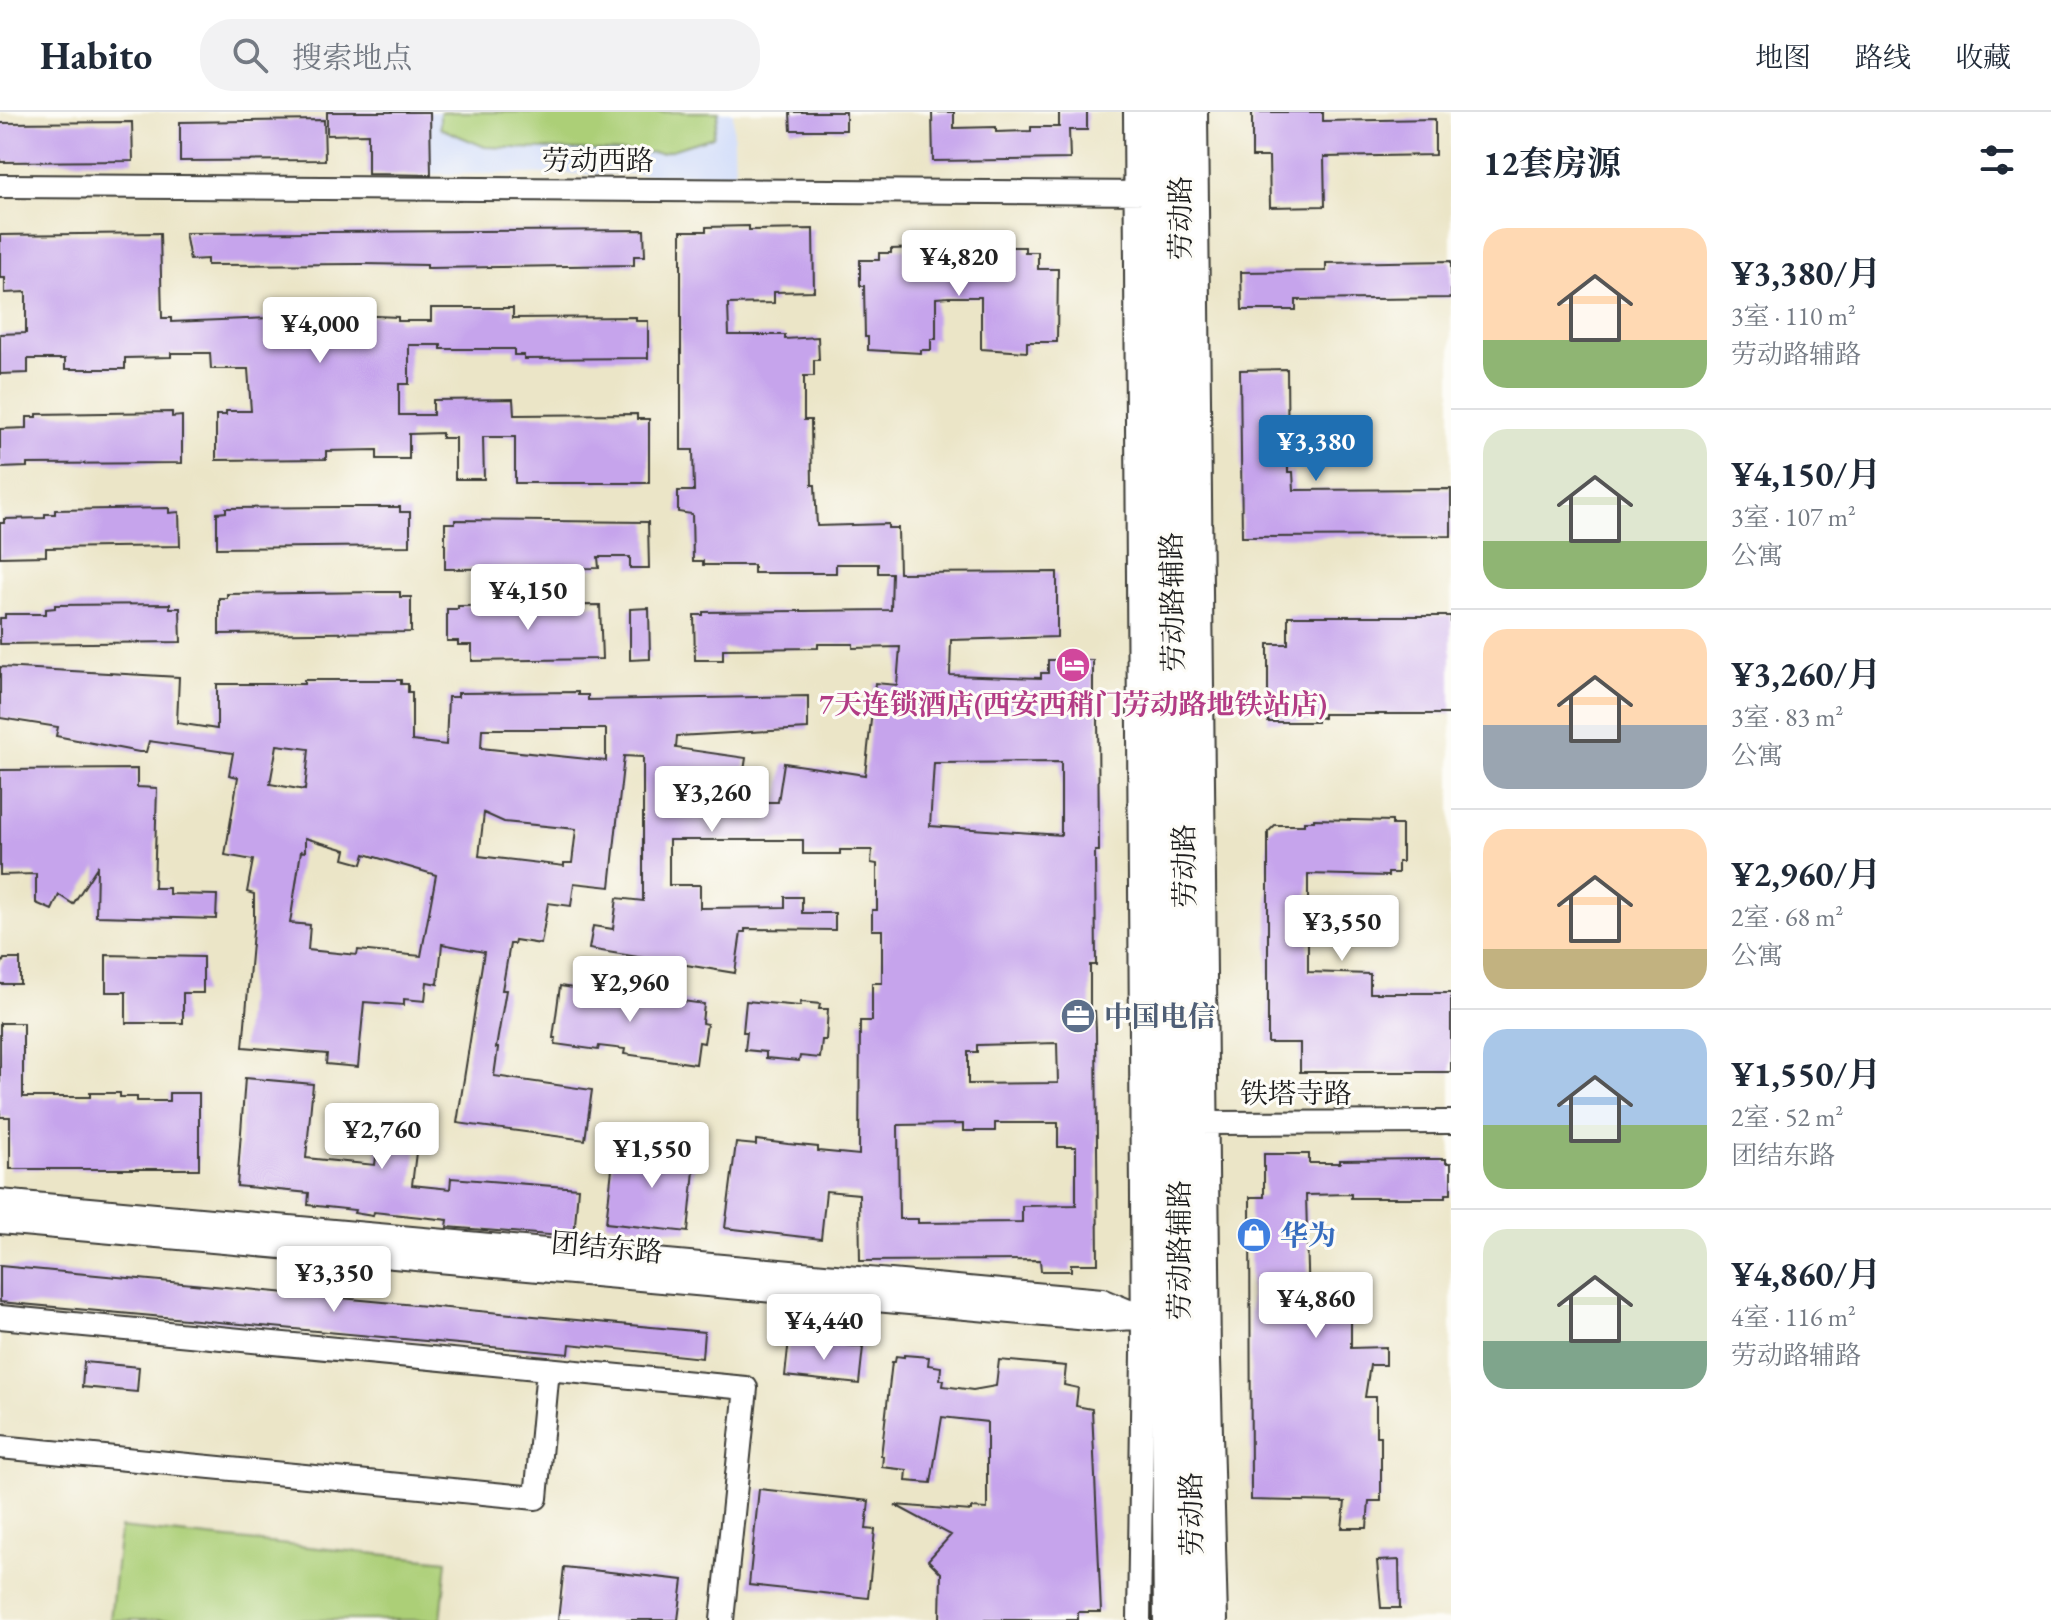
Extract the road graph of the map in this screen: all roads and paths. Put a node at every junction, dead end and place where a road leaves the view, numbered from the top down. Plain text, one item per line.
1 (1135, 112) edge
2 (1154, 112) edge
3 (1179, 112) edge
4 (1196, 112) edge
5 (0, 186) edge
6 (1167, 193) junction
7 (1451, 1122) edge
8 (1175, 1123) junction
9 (0, 1201) edge
10 (0, 1222) edge
11 (0, 1317) edge
12 (1176, 1318) junction
13 (548, 1369) junction
14 (0, 1447) edge
15 (722, 1620) edge
16 (1139, 1620) edge
17 (1168, 1620) edge
18 (1193, 1620) edge
19 (1216, 1620) edge

1 - 6 street, 劳动路辅路
2 - 6 main road, 劳动路
3 - 6 main road, 劳动路
4 - 6 street, 劳动路辅路
5 - 6 street, 劳动西路
6 - 8 main road, 劳动路
6 - 8 street, 劳动路辅路
7 - 8 street, 铁塔寺路
8 - 12 main road, 劳动路
8 - 12 street, 劳动路辅路
9 - 12 street
10 - 12 street, 团结东路
11 - 13 street
12 - 16 street, 劳动路辅路
12 - 17 main road, 劳动路
12 - 18 main road, 劳动路
12 - 19 street, 劳动路辅路
13 - 14 street
13 - 15 street

